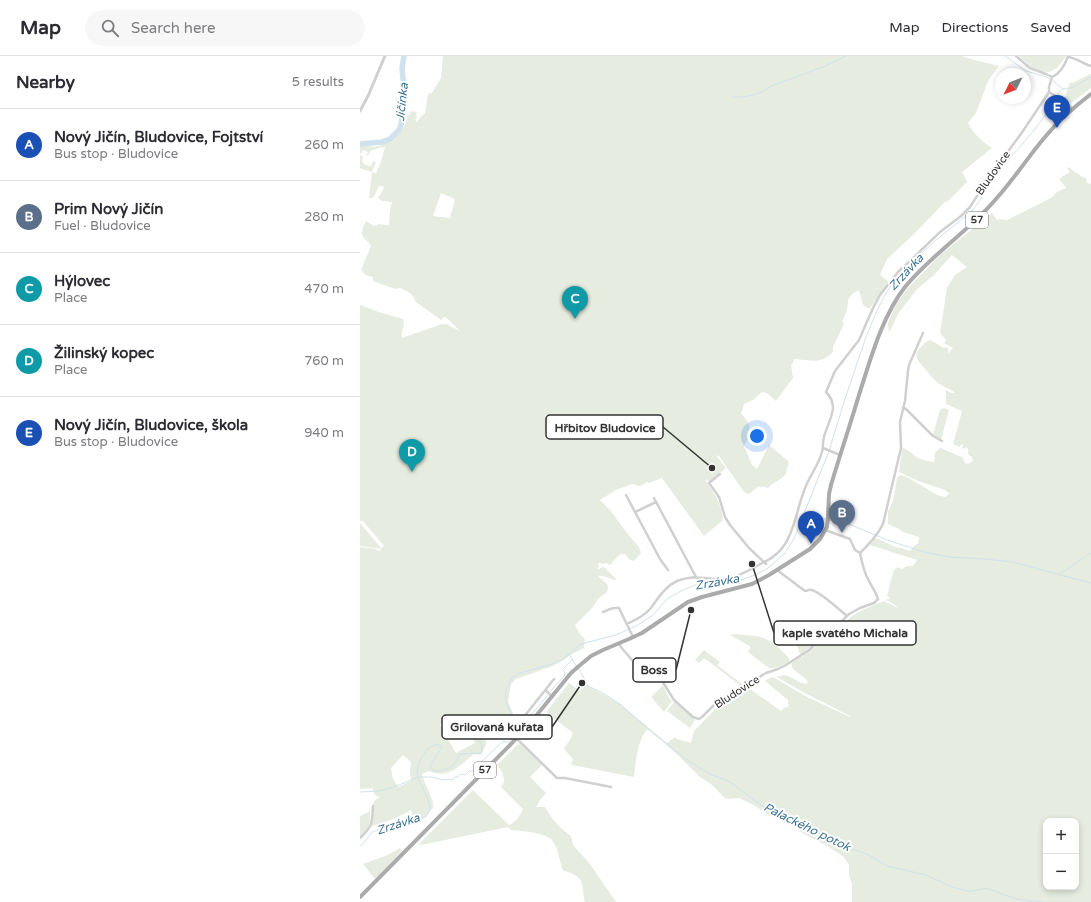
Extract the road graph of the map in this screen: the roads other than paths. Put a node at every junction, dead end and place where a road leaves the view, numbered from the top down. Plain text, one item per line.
1 (385, 56) edge
2 (1016, 56) edge
3 (1068, 57) edge
4 (1091, 66) edge
5 (1052, 77) junction
6 (1050, 93) junction
7 (1091, 94) edge
8 (1072, 109) junction
9 (360, 111) edge
10 (923, 333) dead end
11 (903, 407) junction
12 (942, 441) dead end
13 (824, 449) junction
14 (840, 455) junction
15 (720, 474) dead end
16 (626, 495) dead end
17 (635, 512) junction
18 (825, 530) junction
19 (860, 553) junction
20 (765, 563) junction
21 (668, 570) dead end
22 (777, 570) junction
23 (696, 577) junction
24 (603, 612) dead end
25 (847, 616) junction
26 (627, 625) junction
27 (633, 637) junction
28 (619, 643) junction
29 (554, 679) dead end
30 (545, 690) junction
31 (551, 694) junction
32 (523, 718) dead end
33 (517, 739) junction
34 (611, 787) dead end
35 (373, 806) dead end
36 (360, 838) edge
37 (360, 897) edge

1 - 9 street
2 - 5 street
3 - 4 street
3 - 5 street
5 - 6 street, Bludovice
6 - 8 street
6 - 13 street, Bludovice
7 - 8 main road, 57
8 - 14 main road, 57
10 - 11 street
11 - 12 street
11 - 19 street
13 - 14 street
13 - 20 street, Bludovice
14 - 18 main road, 57
15 - 20 street
16 - 17 street
17 - 21 street
17 - 23 street
18 - 19 street, Bludovice
18 - 22 main road, 57
19 - 25 street, Bludovice
20 - 23 street, Bludovice
22 - 25 street
22 - 27 main road, 57
23 - 26 street, Bludovice
24 - 26 street
25 - 28 street, Bludovice
26 - 27 street
27 - 28 main road, 57
28 - 31 main road, 57
29 - 30 street
30 - 31 street
30 - 32 street
31 - 33 main road, 57
33 - 34 street
33 - 37 main road, 57
35 - 36 street

